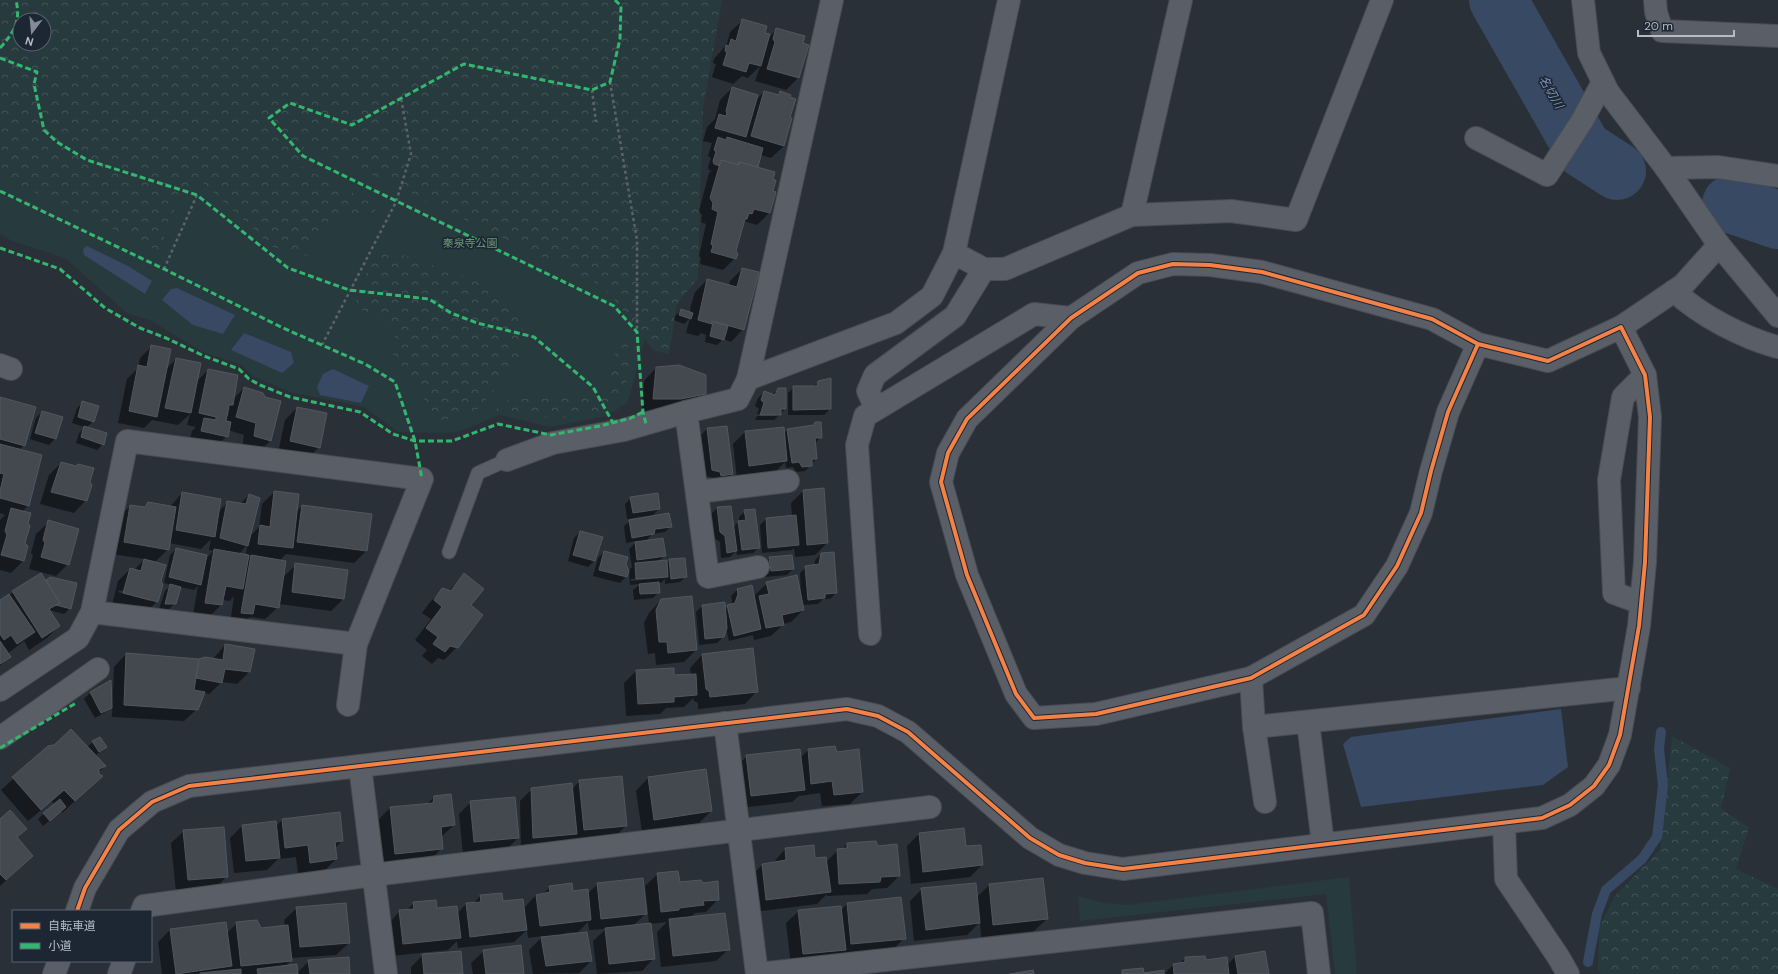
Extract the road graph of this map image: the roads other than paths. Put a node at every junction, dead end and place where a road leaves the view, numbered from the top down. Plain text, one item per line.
1 (832, 0) edge
2 (1009, 0) edge
3 (1181, 0) edge
4 (1382, 0) edge
5 (1583, 0) edge
6 (1655, 0) edge
7 (1778, 36) edge
8 (1603, 82) junction
9 (1476, 138) dead end
10 (1666, 168) junction
11 (1778, 176) edge
12 (1132, 215) junction
13 (1719, 245) junction
14 (954, 253) junction
15 (984, 269) junction
16 (1674, 291) junction
17 (1778, 316) edge
18 (1071, 318) junction
19 (1621, 328) junction
20 (1478, 344) junction
21 (1777, 347) edge
22 (1645, 375) junction
23 (748, 379) junction
24 (876, 410) junction
25 (686, 412) junction
26 (507, 460) joint
27 (788, 480) dead end
28 (697, 492) junction
29 (449, 552) dead end
30 (758, 567) dead end
31 (1641, 603) junction
32 (92, 612) junction
33 (870, 634) dead end
34 (356, 644) junction
35 (98, 669) dead end
36 (1250, 678) junction
37 (1629, 688) junction
38 (0, 690) edge
39 (348, 705) dead end
40 (1308, 722) junction
41 (725, 723) junction
42 (1254, 727) junction
43 (0, 738) edge
44 (360, 766) junction
45 (1265, 802) dead end
46 (930, 807) dead end
47 (1504, 823) junction
48 (740, 831) junction
49 (1323, 844) junction
50 (373, 875) junction
51 (77, 910) edge
52 (142, 910) edge
53 (58, 962) edge
54 (124, 962) edge
55 (54, 974) edge
56 (119, 974) edge
57 (386, 974) edge
58 (758, 974) edge
59 (1319, 974) edge
60 (1568, 974) edge

1 - 23 street
2 - 14 street
3 - 12 street
4 - 12 street
5 - 8 street
6 - 7 street
8 - 9 street
8 - 10 street
10 - 11 street
10 - 13 street
12 - 15 street
13 - 16 street
13 - 17 street
14 - 15 street
14 - 23 street
15 - 24 street
16 - 19 street
16 - 21 street
18 - 20 street
18 - 24 street
18 - 36 street
19 - 20 street
19 - 22 street
20 - 36 street
22 - 31 street
22 - 31 street
23 - 25 street
24 - 33 street
25 - 26 street
25 - 28 street
26 - 29 lane
27 - 28 street
28 - 30 street
31 - 37 street
32 - 34 street
32 - 34 street
32 - 38 street
34 - 39 street
35 - 43 street
36 - 42 street
37 - 40 street
37 - 47 street
40 - 42 street
40 - 49 street
41 - 44 street
41 - 48 street
41 - 49 street
42 - 45 street
44 - 50 street
44 - 51 street
46 - 48 street
47 - 49 street
47 - 60 street
48 - 50 street
48 - 58 street
50 - 52 street
50 - 57 street
53 - 55 street
54 - 56 street
58 - 59 street

